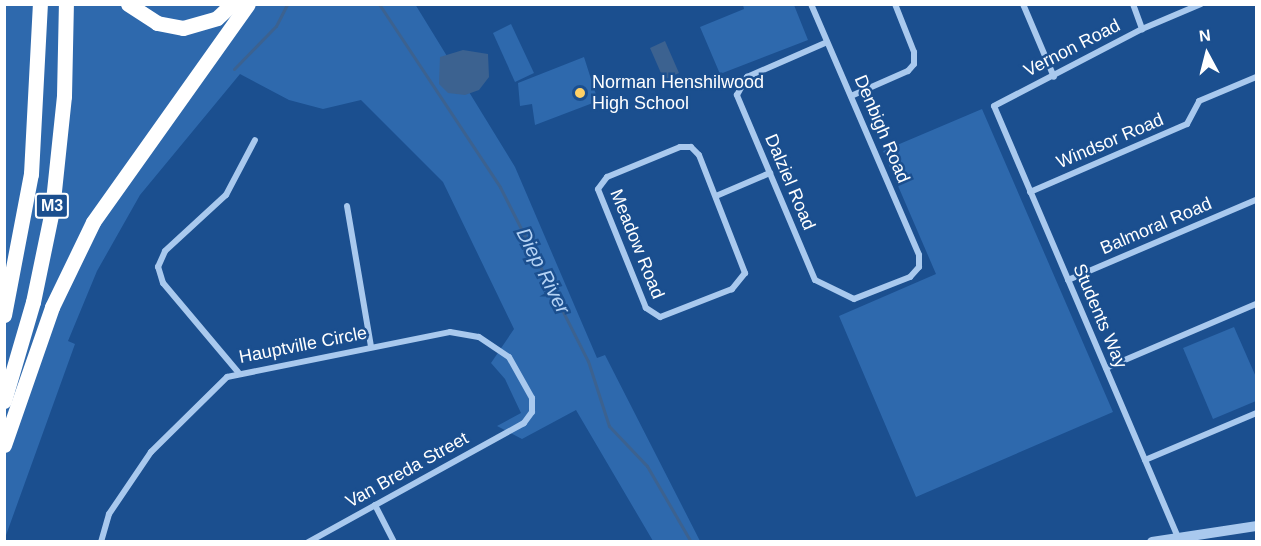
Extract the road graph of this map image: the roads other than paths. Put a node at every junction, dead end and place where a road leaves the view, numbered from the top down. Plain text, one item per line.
1 (40, 4) edge
2 (66, 4) edge
3 (128, 4) edge
4 (232, 4) edge
5 (248, 4) edge
6 (811, 4) edge
7 (895, 4) edge
8 (1023, 4) edge
9 (1133, 4) edge
10 (1201, 4) edge
11 (1142, 29) junction
12 (827, 42) junction
13 (1054, 77) junction
14 (1257, 77) edge
15 (851, 96) junction
16 (995, 109) joint
17 (255, 141) dead end
18 (770, 173) junction
19 (1030, 192) junction
20 (716, 196) junction
21 (1257, 200) edge
22 (347, 206) dead end
23 (1068, 280) junction
24 (833, 291) joint
25 (1257, 304) edge
26 (4, 315) edge
27 (371, 346) junction
28 (1106, 368) junction
29 (238, 372) junction
30 (4, 401) edge
31 (1257, 413) edge
32 (520, 426) joint
33 (4, 445) edge
34 (1145, 460) junction
35 (375, 505) junction
36 (1257, 526) edge
37 (1177, 535) junction
38 (101, 542) edge
39 (308, 542) edge
40 (394, 542) edge
41 (1152, 542) edge

1 - 26 highway, M3
2 - 30 highway, M3
3 - 4 highway
5 - 33 highway
6 - 12 street, Denbigh Road
7 - 15 street
8 - 13 street
9 - 11 street
10 - 11 street, Vernon Road
11 - 13 street, Vernon Road
12 - 15 street, Denbigh Road
12 - 18 street, Dalziel Road
13 - 16 street, Vernon Road
14 - 19 street, Windsor Road
15 - 24 street, Denbigh Road
16 - 19 street, Students Way
17 - 29 street
18 - 20 street
18 - 24 street, Dalziel Road
19 - 23 street, Students Way
20 - 20 street, Meadow Road
21 - 23 street, Balmoral Road
22 - 27 street
23 - 28 street, Students Way
25 - 28 street
27 - 29 street, Hauptville Circle
27 - 32 street, Hauptville Circle
28 - 34 street, Students Way
29 - 38 street, Hauptville Circle
31 - 34 street
32 - 35 street, Van Breda Street
34 - 37 street, Students Way
35 - 39 street, Van Breda Street
35 - 40 street
36 - 37 street
37 - 41 street

